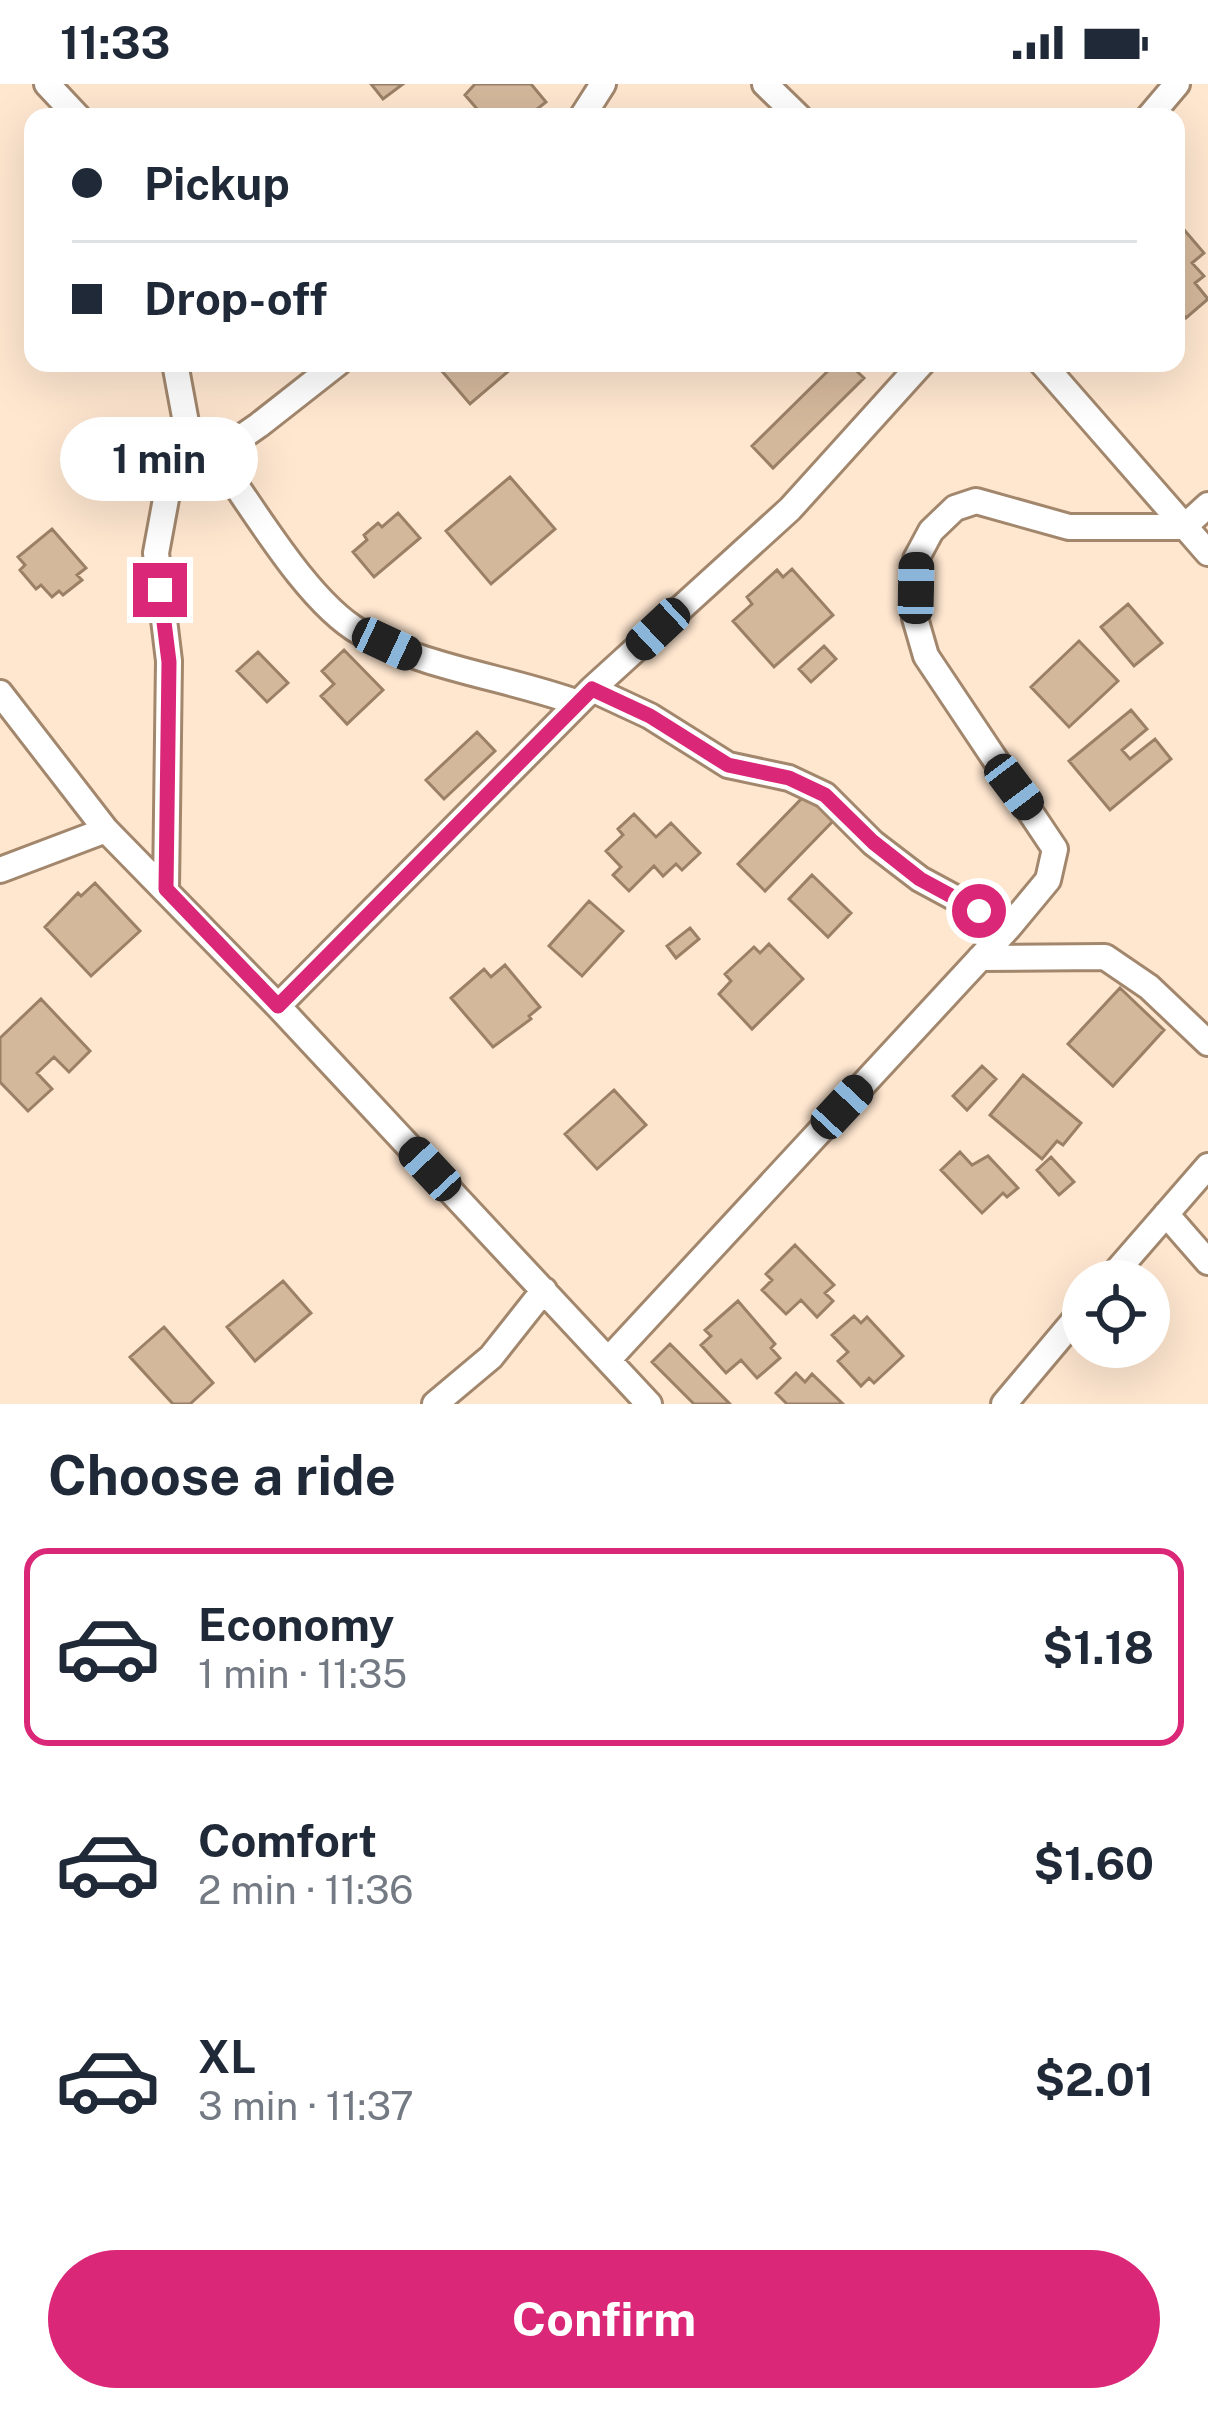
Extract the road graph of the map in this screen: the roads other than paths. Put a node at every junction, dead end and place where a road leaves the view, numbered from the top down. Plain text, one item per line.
1 (47, 84) edge
2 (765, 84) edge
3 (1177, 84) edge
4 (70, 108) edge
5 (790, 108) edge
6 (1157, 108) edge
7 (178, 372) edge
8 (326, 372) edge
9 (914, 372) edge
10 (1050, 372) edge
11 (215, 455) junction
12 (168, 488) junction
13 (1208, 505) edge
14 (1184, 527) junction
15 (1208, 554) edge
16 (0, 693) edge
17 (585, 696) junction
18 (106, 830) junction
19 (0, 870) edge
20 (166, 889) junction
21 (1009, 928) junction
22 (980, 958) junction
23 (278, 1006) junction
24 (1208, 1043) edge
25 (1208, 1166) edge
26 (1166, 1214) junction
27 (1126, 1260) edge
28 (1208, 1262) edge
29 (544, 1290) junction
30 (1062, 1335) edge
31 (609, 1359) junction
32 (435, 1404) edge
33 (649, 1404) edge
34 (1004, 1404) edge

1 - 4 street
2 - 5 street
3 - 6 street
7 - 12 street
8 - 11 street
9 - 17 street
10 - 14 street
11 - 12 street
11 - 17 street
12 - 20 street
13 - 14 street
14 - 15 street
14 - 21 street
16 - 18 street
17 - 21 street
17 - 23 street
18 - 19 street
18 - 20 street
20 - 23 street
21 - 22 street
22 - 24 street
22 - 31 street
23 - 29 street
25 - 26 street
26 - 27 street
26 - 28 street
29 - 31 street
29 - 32 street
30 - 34 street
31 - 33 street

